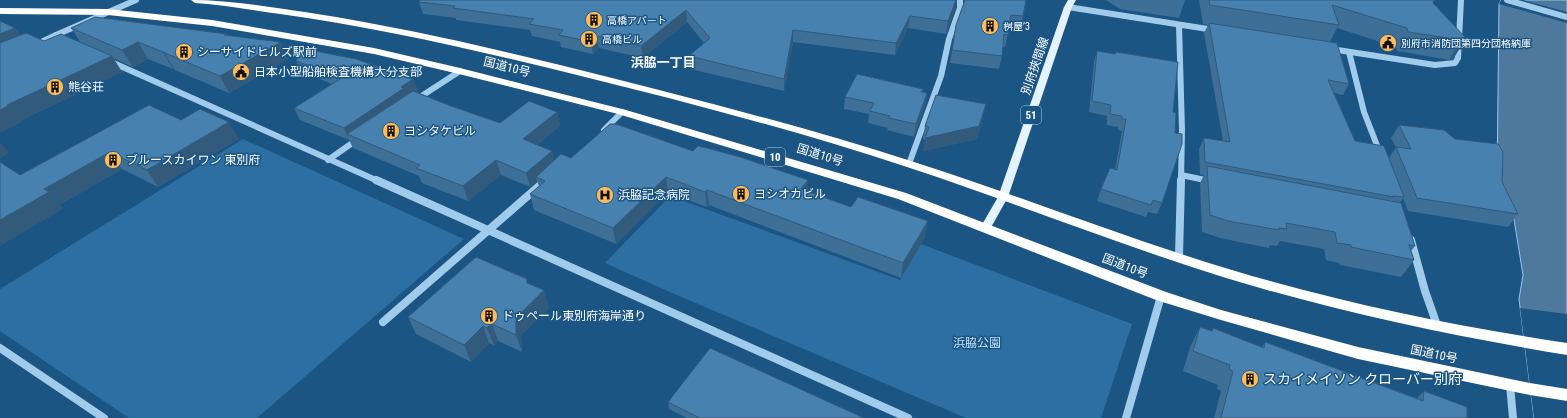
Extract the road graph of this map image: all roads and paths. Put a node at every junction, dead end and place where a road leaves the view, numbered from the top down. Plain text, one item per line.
1 (136, 0) edge
2 (195, 0) edge
3 (960, 0) edge
4 (1461, 0) edge
5 (1507, 0) edge
6 (1070, 4) edge
7 (0, 12) edge
8 (108, 12) junction
9 (1567, 17) edge
10 (1179, 25) junction
11 (1221, 32) edge
12 (56, 35) junction
13 (70, 44) edge
14 (26, 48) edge
15 (1325, 48) edge
16 (1348, 52) junction
17 (105, 59) edge
18 (460, 71) junction
19 (411, 104) edge
20 (622, 112) junction
21 (600, 133) edge
22 (366, 134) edge
23 (328, 160) junction
24 (1384, 162) edge
25 (909, 164) junction
26 (553, 174) edge
27 (1181, 175) junction
28 (1220, 182) edge
29 (1003, 197) junction
30 (985, 228) junction
31 (488, 230) junction
32 (1409, 232) edge
33 (1179, 257) junction
34 (1161, 296) junction
35 (383, 322) dead end
36 (1437, 325) junction
37 (0, 348) edge
38 (1567, 348) edge
39 (1510, 385) junction
40 (1567, 395) edge
41 (104, 418) edge
42 (908, 418) edge
43 (1126, 418) edge
44 (1513, 418) edge

1 - 8 street
2 - 25 highway, 国道10号
3 - 25 street
4 - 16 street
5 - 9 street
6 - 10 street
6 - 29 main road, 別府挾間線 / 51
7 - 8 highway, 国道10号 / 10
8 - 12 street
8 - 18 highway, 国道10号 / 10
10 - 11 street
10 - 27 street
12 - 13 street
12 - 14 street
15 - 16 street
16 - 24 street
17 - 23 street
18 - 19 street
18 - 20 highway, 国道10号 / 10
20 - 21 street
20 - 30 highway, 国道10号 / 10
22 - 23 street
23 - 31 street
25 - 29 highway, 国道10号
26 - 31 street
27 - 28 street
27 - 33 street
29 - 30 main road, 別府挾間線 / 51
29 - 33 highway, 国道10号
30 - 34 highway, 国道10号 / 10
31 - 35 street
31 - 42 street
32 - 36 street
33 - 36 highway, 国道10号
34 - 39 highway, 国道10号 / 10
34 - 43 street
36 - 38 highway, 国道10号
37 - 41 street
39 - 40 highway, 国道10号 / 10
39 - 44 street

